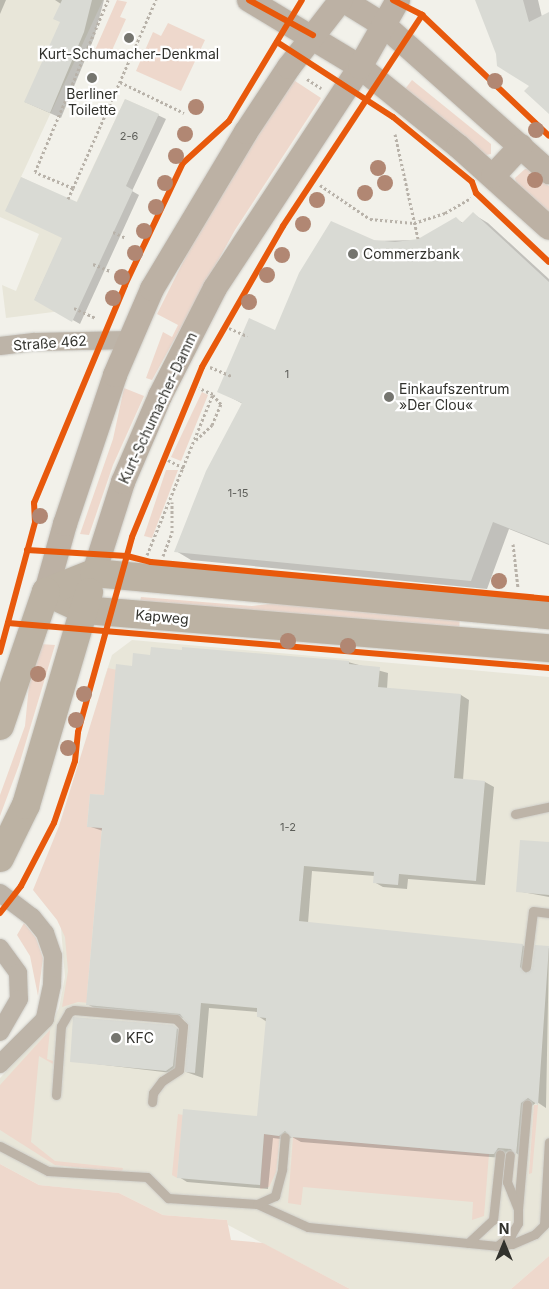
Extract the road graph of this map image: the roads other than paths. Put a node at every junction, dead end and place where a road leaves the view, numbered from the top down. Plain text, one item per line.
1 (249, 0) edge
2 (342, 0) edge
3 (398, 0) edge
4 (385, 26) junction
5 (313, 35) junction
6 (360, 66) junction
7 (522, 146) junction
8 (549, 172) edge
9 (484, 182) junction
10 (549, 228) edge
11 (130, 340) junction
12 (0, 346) edge
13 (94, 573) junction
14 (46, 592) junction
15 (515, 599) junction
16 (84, 610) junction
17 (549, 615) edge
18 (504, 644) junction
19 (549, 648) edge
20 (0, 726) edge
21 (549, 807) edge
22 (515, 814) dead end
23 (0, 858) edge
24 (0, 893) edge
25 (549, 912) edge
26 (0, 948) edge
27 (526, 967) dead end
28 (0, 1032) edge
29 (0, 1064) edge
30 (56, 1095) dead end
31 (152, 1102) dead end
32 (527, 1104) dead end
33 (285, 1137) dead end
34 (549, 1142) edge
35 (0, 1146) edge
36 (500, 1154) dead end
37 (510, 1155) dead end
38 (257, 1204) junction
39 (518, 1209) junction
40 (468, 1243) junction
41 (497, 1246) junction

1 - 5 main road
2 - 4 main road
2 - 5 main road
3 - 4 main road, Kurt-Schumacher-Damm
4 - 6 main road, Kurt-Schumacher-Damm
4 - 7 main road
5 - 6 main road
5 - 11 main road
6 - 9 main road
6 - 13 main road, Kurt-Schumacher-Damm
7 - 8 main road
7 - 9 main road
9 - 10 main road
11 - 12 street, Straße 462
11 - 14 main road
13 - 14 main road
13 - 15 main road
13 - 16 main road, Kurt-Schumacher-Damm
14 - 16 main road, Kapweg
14 - 20 main road
15 - 17 main road
15 - 18 main road
16 - 18 main road, Kapweg
16 - 23 main road, Kurt-Schumacher-Damm
18 - 19 main road, Kapweg
21 - 22 lane
24 - 29 street
25 - 27 lane
26 - 28 street
30 - 31 lane
32 - 39 lane
33 - 38 lane
34 - 41 lane
35 - 38 lane
36 - 40 lane
37 - 39 lane
38 - 40 lane
39 - 41 lane
40 - 41 lane

